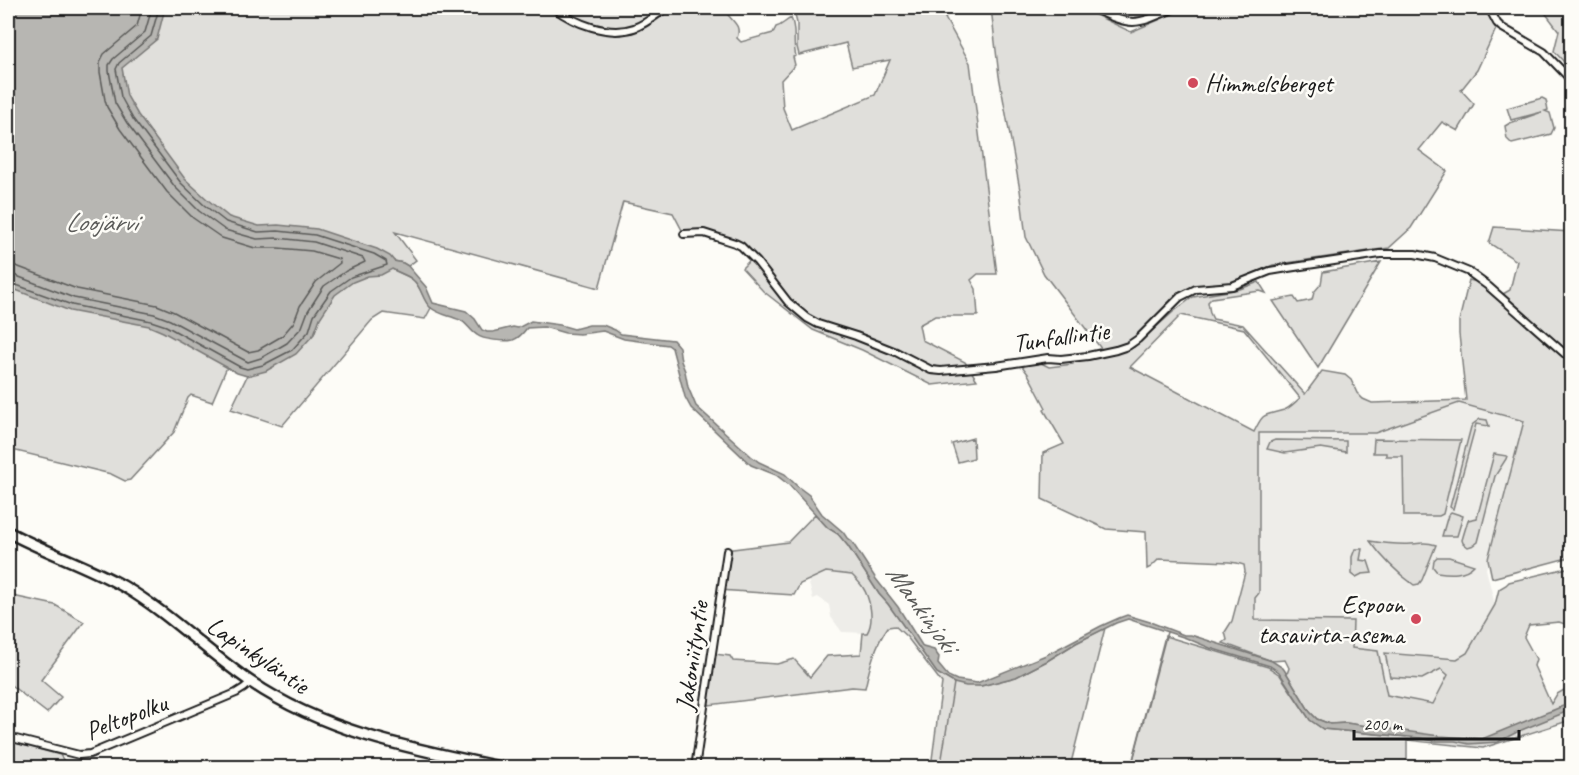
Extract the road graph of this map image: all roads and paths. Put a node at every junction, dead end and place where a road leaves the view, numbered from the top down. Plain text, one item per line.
1 (554, 8) edge
2 (666, 8) edge
3 (1092, 8) edge
4 (1175, 8) edge
5 (1489, 8) edge
6 (1572, 81) edge
7 (684, 234) dead end
8 (1572, 360) edge
9 (8, 532) edge
10 (727, 551) dead end
11 (251, 682) junction
12 (8, 737) edge
13 (505, 768) edge
14 (695, 768) edge

1 - 2 street
3 - 4 street
5 - 6 street
7 - 8 street, Tunfallintie
9 - 11 main road, Lapinkyläntie
10 - 14 street, Jakoniityntie
11 - 12 street, Peltopolku
11 - 13 main road, Lapinkyläntie

